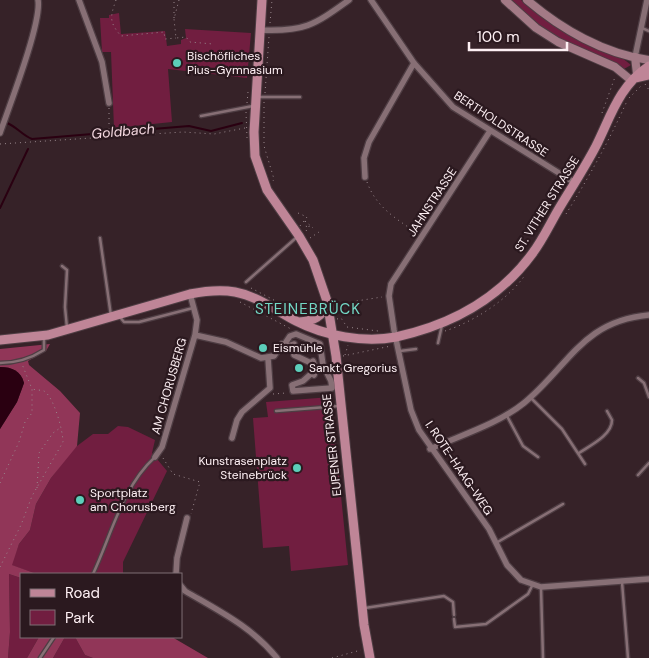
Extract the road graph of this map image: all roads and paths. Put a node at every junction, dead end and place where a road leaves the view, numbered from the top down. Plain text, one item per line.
1 (38, 0) edge
2 (80, 0) edge
3 (116, 0) edge
4 (174, 0) edge
5 (179, 0) edge
6 (262, 0) edge
7 (349, 0) edge
8 (371, 0) edge
9 (505, 0) edge
10 (527, 0) edge
11 (647, 0) edge
12 (174, 19) junction
13 (641, 28) junction
14 (260, 30) junction
15 (649, 30) edge
16 (176, 38) junction
17 (213, 44) dead end
18 (635, 57) junction
19 (649, 60) edge
20 (414, 63) junction
21 (649, 66) edge
22 (634, 78) junction
23 (647, 79) edge
24 (649, 80) edge
25 (649, 90) edge
26 (300, 96) dead end
27 (255, 101) junction
28 (109, 103) joint
29 (201, 116) dead end
30 (245, 128) dead end
31 (490, 131) junction
32 (0, 133) edge
33 (109, 134) junction
34 (0, 144) edge
35 (365, 177) joint
36 (574, 183) junction
37 (298, 213) dead end
38 (562, 220) dead end
39 (305, 222) junction
40 (310, 225) junction
41 (313, 228) dead end
42 (411, 229) dead end
43 (320, 231) dead end
44 (299, 236) junction
45 (314, 236) dead end
46 (100, 238) dead end
47 (62, 266) dead end
48 (526, 274) dead end
49 (246, 282) dead end
50 (391, 284) joint
51 (190, 294) junction
52 (389, 296) junction
53 (234, 300) dead end
54 (328, 303) junction
55 (194, 308) junction
56 (649, 314) edge
57 (115, 316) junction
58 (340, 318) dead end
59 (298, 322) junction
60 (441, 328) junction
61 (68, 330) junction
62 (294, 331) dead end
63 (333, 334) junction
64 (195, 335) junction
65 (44, 336) junction
66 (286, 338) dead end
67 (0, 340) edge
68 (396, 341) junction
69 (438, 343) dead end
70 (349, 348) dead end
71 (416, 349) dead end
72 (268, 358) junction
73 (21, 361) junction
74 (0, 363) edge
75 (638, 378) dead end
76 (32, 389) junction
77 (295, 391) junction
78 (268, 392) junction
79 (530, 397) junction
80 (649, 397) edge
81 (341, 406) junction
82 (276, 411) dead end
83 (607, 411) dead end
84 (506, 415) junction
85 (60, 428) junction
86 (232, 438) dead end
87 (430, 448) junction
88 (160, 452) junction
89 (579, 453) junction
90 (155, 457) joint
91 (538, 457) dead end
92 (649, 463) edge
93 (585, 464) dead end
94 (638, 475) dead end
95 (0, 483) edge
96 (37, 488) junction
97 (563, 504) dead end
98 (187, 518) joint
99 (495, 544) junction
100 (0, 568) edge
101 (93, 573) edge
102 (176, 573) edge
103 (649, 580) edge
104 (622, 582) junction
105 (533, 584) junction
106 (182, 587) edge
107 (541, 587) junction
108 (362, 609) junction
109 (454, 615) dead end
110 (454, 619) dead end
111 (53, 638) edge
112 (358, 651) dead end
113 (40, 658) edge
114 (277, 658) edge
115 (332, 658) edge
116 (370, 658) edge
117 (543, 658) edge
118 (628, 658) edge

1 - 32 street
2 - 28 street
3 - 16 path
4 - 12 path
5 - 12 path
6 - 14 main road, EUPENER STRASSE
7 - 14 street
8 - 20 street, BERTHOLDSTRASSE
9 - 22 street
10 - 18 street
11 - 13 street
12 - 16 path
13 - 15 lane
13 - 18 street
14 - 27 main road, EUPENER STRASSE
16 - 17 path
18 - 19 street
18 - 22 street
20 - 31 street, BERTHOLDSTRASSE
20 - 35 street
21 - 22 main road, ST. VITHER STRASSE
22 - 23 main road
22 - 36 main road, ST. VITHER STRASSE
23 - 24 path
23 - 25 path
23 - 38 path
26 - 27 lane
27 - 29 lane
27 - 44 main road, EUPENER STRASSE
28 - 33 path
30 - 33 path
31 - 36 street, BERTHOLDSTRASSE
31 - 50 street, JAHNSTRASSE
33 - 34 path
35 - 42 path
36 - 60 main road, ST. VITHER STRASSE
37 - 39 path
39 - 40 path
39 - 40 path
40 - 41 path
43 - 45 path
44 - 49 lane
44 - 54 main road, EUPENER STRASSE
46 - 57 lane
47 - 61 lane
48 - 60 path
50 - 52 street, I. ROTE-HAAG-WEG
51 - 55 street, AM CHORUSBERG
51 - 57 main road, ST. VITHER STRASSE
51 - 59 main road, ST. VITHER STRASSE
52 - 54 path
52 - 68 street, I. ROTE-HAAG-WEG
53 - 62 path
54 - 59 main road
54 - 63 main road, EUPENER STRASSE
55 - 57 lane
55 - 64 street, AM CHORUSBERG
56 - 79 street
57 - 61 main road, ST. VITHER STRASSE
58 - 68 path
59 - 63 main road, ST. VITHER STRASSE
60 - 68 main road, ST. VITHER STRASSE
60 - 69 lane
61 - 65 main road, ST. VITHER STRASSE
63 - 68 main road, ST. VITHER STRASSE
63 - 81 main road, EUPENER STRASSE
64 - 72 street, AM CHORUSBERG
64 - 88 street, AM CHORUSBERG
65 - 67 main road, ST. VITHER STRASSE
65 - 73 lane
66 - 72 street
68 - 70 path
68 - 71 lane
68 - 87 street, I. ROTE-HAAG-WEG
72 - 78 street
73 - 74 lane
73 - 76 path
75 - 80 lane
76 - 85 path
76 - 95 path
77 - 77 street
77 - 78 path
78 - 86 street
79 - 84 street
79 - 89 lane
81 - 82 lane
81 - 108 main road, EUPENER STRASSE
83 - 89 lane
84 - 87 street
84 - 91 lane
85 - 96 path
85 - 96 path
87 - 99 street, I. ROTE-HAAG-WEG
88 - 90 street, AM CHORUSBERG
88 - 98 path
89 - 93 lane
90 - 101 lane, AM CHORUSBERG
92 - 94 lane
96 - 100 path
97 - 99 lane
98 - 102 street
99 - 105 street, I. ROTE-HAAG-WEG
103 - 104 street, I. ROTE-HAAG-WEG
104 - 107 street, I. ROTE-HAAG-WEG
104 - 118 lane
105 - 107 street, I. ROTE-HAAG-WEG
105 - 110 lane
106 - 114 street
107 - 117 lane
108 - 109 lane
108 - 116 main road, EUPENER STRASSE
111 - 113 lane
112 - 115 path

